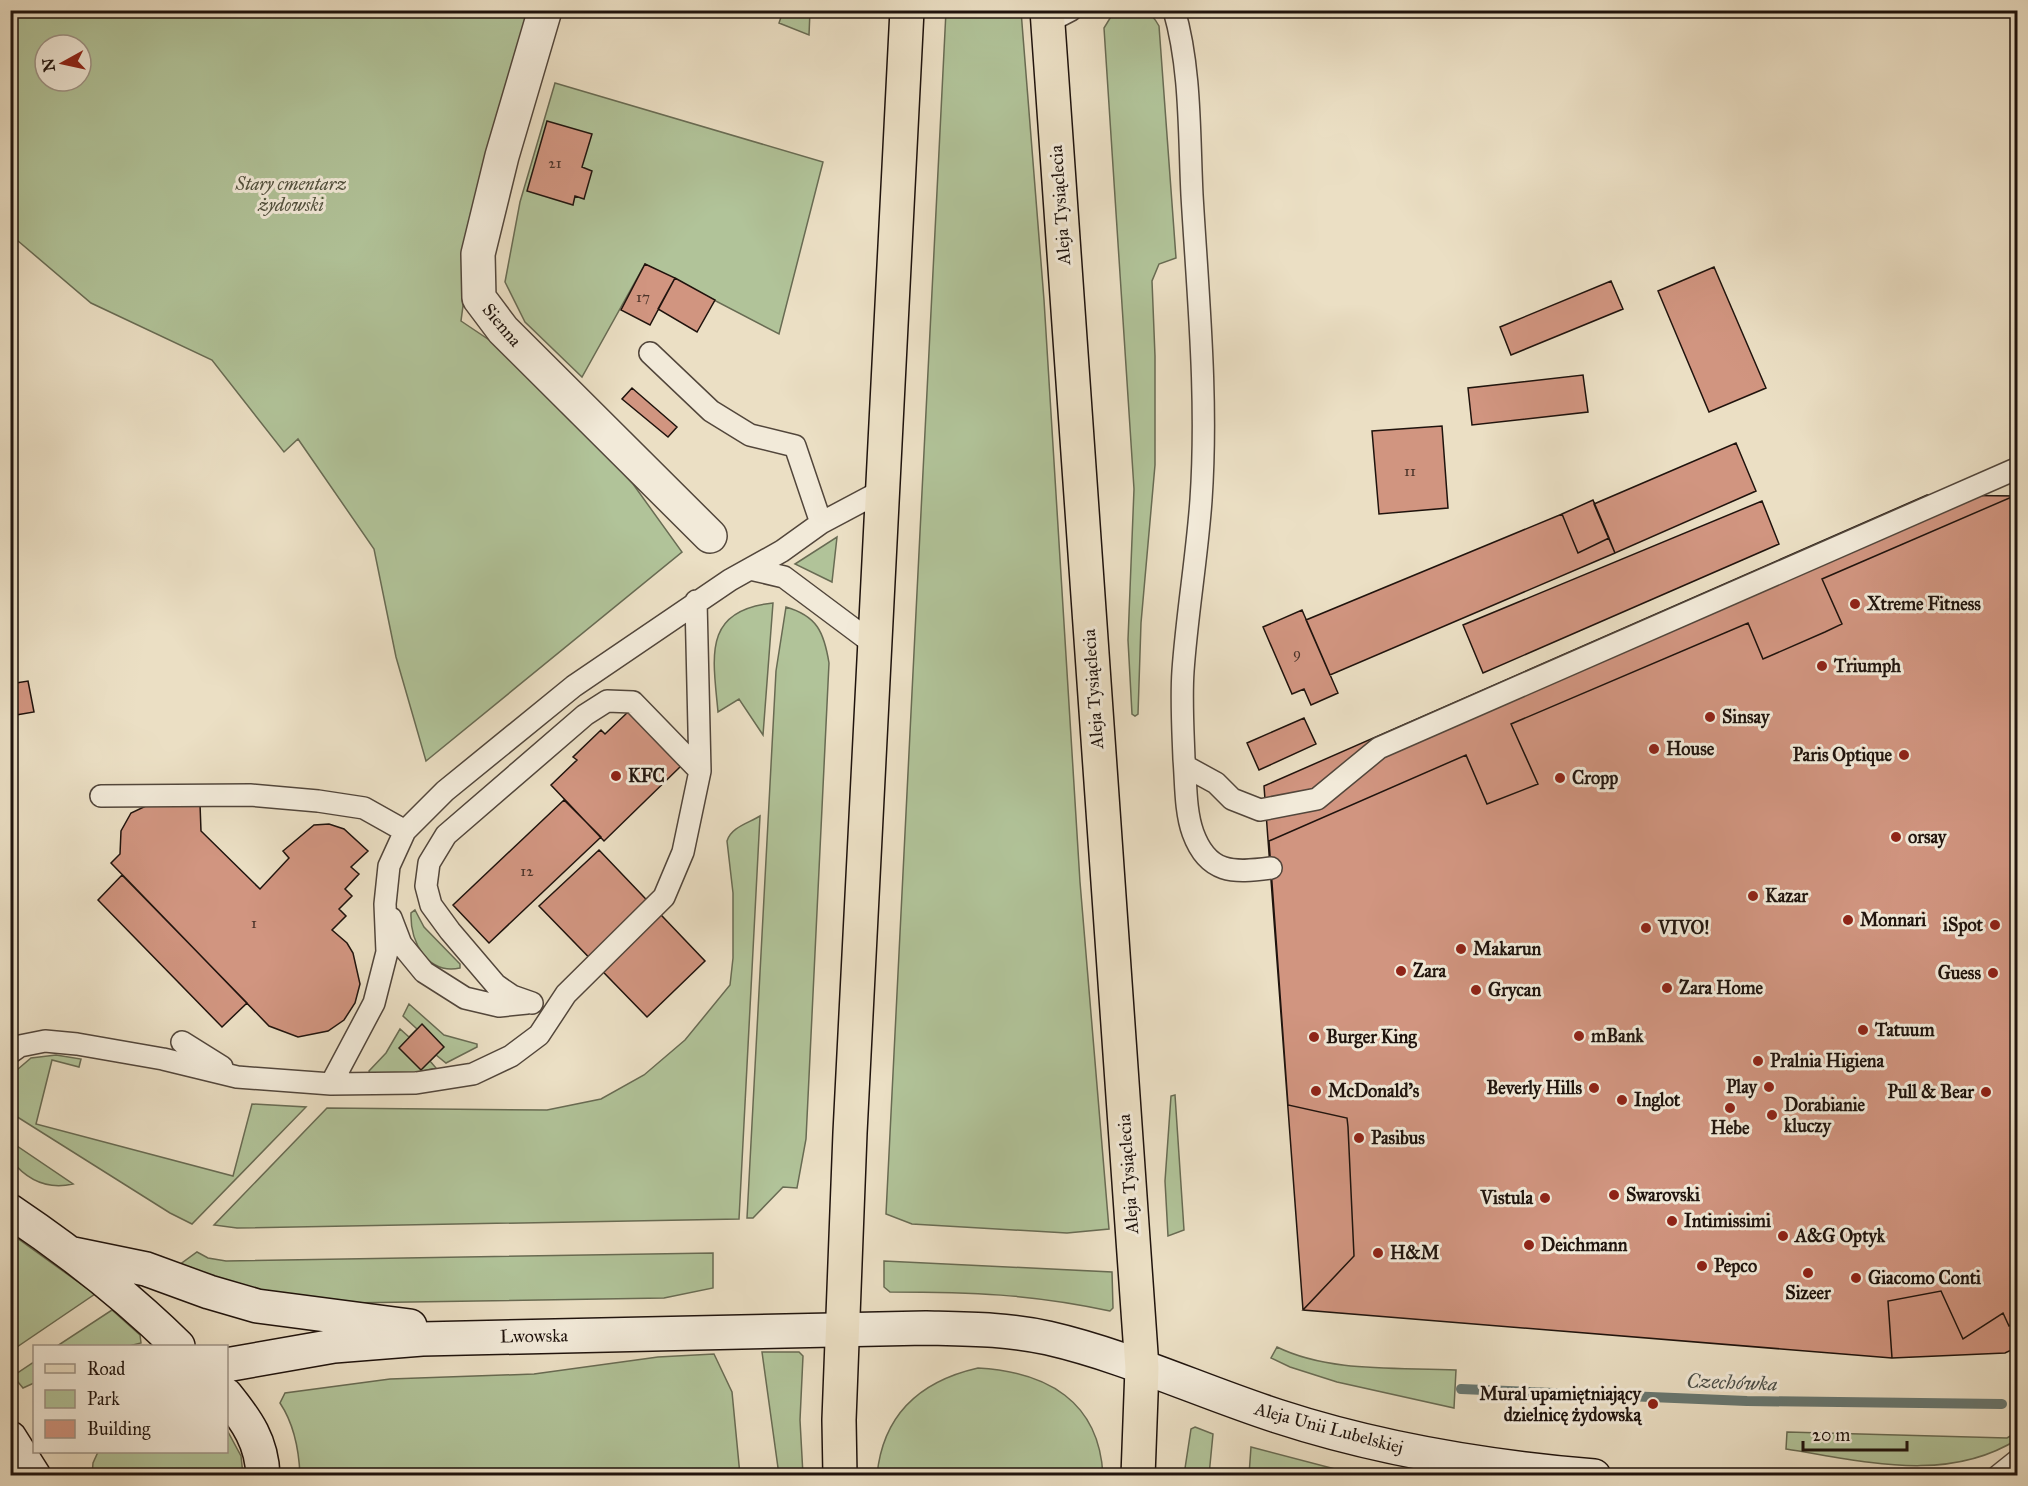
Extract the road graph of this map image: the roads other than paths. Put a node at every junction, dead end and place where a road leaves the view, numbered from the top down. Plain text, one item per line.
1 (545, 10) edge
2 (907, 10) edge
3 (1174, 10) edge
4 (1055, 14) edge
5 (650, 353) dead end
6 (2018, 468) edge
7 (883, 490) junction
8 (821, 523) junction
9 (710, 536) dead end
10 (750, 569) junction
11 (696, 601) junction
12 (875, 645) junction
13 (1185, 766) junction
14 (700, 771) junction
15 (102, 796) dead end
16 (405, 831) junction
17 (1271, 868) dead end
18 (385, 904) junction
19 (566, 994) junction
20 (532, 1003) junction
21 (182, 1042) dead end
22 (10, 1053) edge
23 (237, 1077) junction
24 (331, 1084) junction
25 (10, 1211) edge
26 (73, 1254) junction
27 (843, 1330) junction
28 (492, 1337) junction
29 (176, 1345) edge
30 (228, 1365) edge
31 (1142, 1368) junction
32 (228, 1398) edge
33 (33, 1428) edge
34 (11, 1439) edge
35 (2018, 1460) edge
36 (34, 1476) edge
37 (263, 1476) edge
38 (840, 1476) edge
39 (1138, 1476) edge
40 (1594, 1476) edge
41 (1998, 1476) edge

1 - 9 main road, Sienna
2 - 7 main road
3 - 13 lane
4 - 31 main road, Aleja Tysiąclecia
5 - 8 lane
6 - 13 lane
7 - 8 lane
7 - 12 main road
8 - 10 lane
10 - 11 lane
10 - 12 lane
11 - 14 lane
11 - 16 lane
12 - 27 main road
13 - 17 lane
14 - 19 lane
14 - 20 lane
15 - 16 lane
16 - 18 lane
18 - 20 lane
18 - 24 lane
19 - 20 lane
19 - 24 lane
21 - 23 lane
22 - 23 lane
23 - 24 lane
25 - 26 main road
26 - 28 main road
26 - 29 main road
27 - 28 main road, Lwowska
27 - 31 main road, Lwowska
27 - 38 main road
28 - 30 main road, Lwowska
31 - 39 main road, Aleja Tysiąclecia
31 - 40 main road, Aleja Unii Lubelskiej
32 - 37 main road
33 - 34 main road
34 - 36 main road
35 - 41 lane

